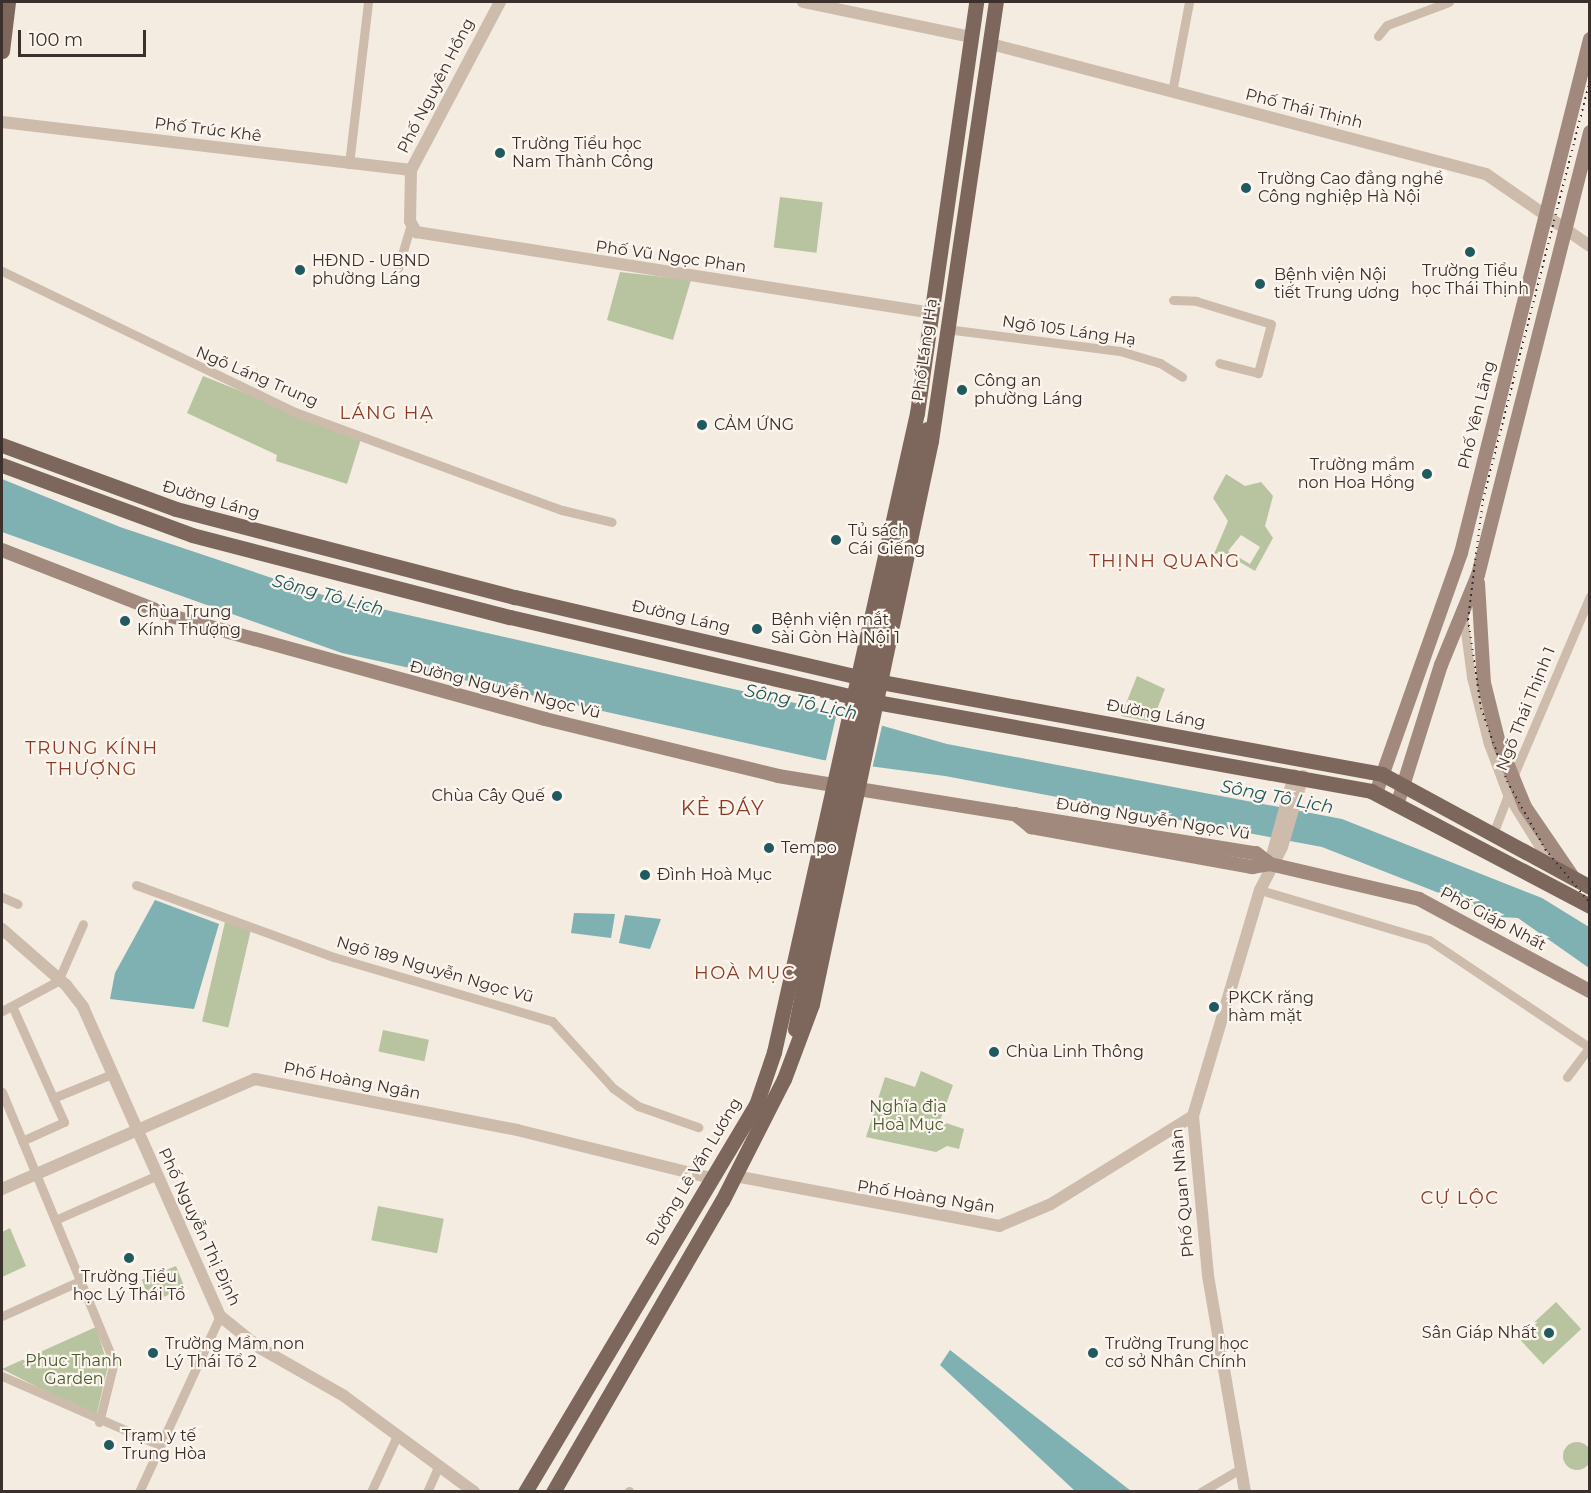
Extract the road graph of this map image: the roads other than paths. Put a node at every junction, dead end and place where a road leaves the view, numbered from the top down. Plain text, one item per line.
1 (8, 2) edge
2 (368, 2) edge
3 (500, 2) edge
4 (803, 2) edge
5 (976, 2) edge
6 (996, 2) edge
7 (1189, 2) edge
8 (1449, 2) edge
9 (1378, 36) dead end
10 (970, 37) junction
11 (1590, 39) edge
12 (991, 44) junction
13 (2, 51) edge
14 (1172, 92) junction
15 (2, 122) edge
16 (1589, 139) edge
17 (349, 164) junction
18 (411, 170) junction
19 (947, 195) junction
20 (966, 198) junction
21 (1543, 213) junction
22 (411, 224) junction
23 (1563, 228) junction
24 (1590, 246) edge
25 (398, 268) dead end
26 (2, 271) edge
27 (1173, 300) dead end
28 (932, 313) junction
29 (946, 329) junction
30 (1219, 363) dead end
31 (1182, 376) dead end
32 (917, 413) junction
33 (934, 415) junction
34 (2, 445) edge
35 (918, 449) junction
36 (2, 465) edge
37 (1480, 476) junction
38 (1501, 481) junction
39 (612, 522) dead end
40 (2, 550) edge
41 (410, 571) junction
42 (1478, 575) junction
43 (406, 590) junction
44 (1590, 596) edge
45 (870, 612) junction
46 (1463, 613) junction
47 (892, 618) junction
48 (854, 676) junction
49 (880, 682) junction
50 (850, 696) junction
51 (876, 702) junction
52 (1192, 739) junction
53 (1188, 757) junction
54 (1382, 774) junction
55 (831, 778) junction
56 (1512, 779) junction
57 (1297, 781) junction
58 (859, 783) junction
59 (1404, 786) junction
60 (1376, 793) junction
61 (1508, 797) junction
62 (1398, 802) junction
63 (1493, 834) junction
64 (819, 842) junction
65 (846, 847) junction
66 (1555, 862) junction
67 (1270, 864) junction
68 (136, 885) dead end
69 (1590, 887) edge
70 (1260, 890) junction
71 (2, 897) edge
72 (18, 904) dead end
73 (1590, 906) edge
74 (83, 924) dead end
75 (2, 928) edge
76 (58, 981) junction
77 (1590, 991) edge
78 (13, 1008) junction
79 (2, 1011) edge
80 (796, 1022) junction
81 (1589, 1047) edge
82 (774, 1052) junction
83 (792, 1056) junction
84 (111, 1074) junction
85 (1567, 1077) dead end
86 (2, 1092) edge
87 (53, 1098) junction
88 (1193, 1116) junction
89 (698, 1127) dead end
90 (137, 1132) junction
91 (22, 1141) junction
92 (35, 1175) junction
93 (158, 1175) junction
94 (735, 1176) junction
95 (711, 1178) junction
96 (2, 1188) edge
97 (55, 1220) junction
98 (82, 1280) junction
99 (2, 1316) edge
100 (220, 1316) junction
101 (2, 1376) edge
102 (99, 1422) junction
103 (559, 1433) junction
104 (396, 1438) junction
105 (581, 1443) junction
106 (159, 1445) junction
107 (438, 1467) junction
108 (1240, 1469) junction
109 (140, 1491) edge
110 (371, 1491) edge
111 (427, 1491) edge
112 (474, 1491) edge
113 (525, 1491) edge
114 (553, 1491) edge
115 (1201, 1491) edge
116 (1245, 1491) edge

1 - 13 main road
2 - 17 street
3 - 18 street, Phố Nguyên Hồng
4 - 10 street
5 - 10 main road, Phố Láng Hạ
6 - 12 main road, Phố Láng Hạ
7 - 14 street
8 - 9 street
10 - 19 main road, Phố Láng Hạ
11 - 21 main road, Phố Yên Lãng
12 - 14 street, Phố Thái Thịnh
12 - 20 main road, Phố Láng Hạ
14 - 21 street, Phố Thái Thịnh
15 - 17 street, Phố Trúc Khê
16 - 23 main road
17 - 18 street, Phố Trúc Khê
18 - 22 street, Phố Nguyên Hồng
19 - 20 main road
19 - 28 main road, Phố Láng Hạ
20 - 29 main road, Phố Láng Hạ
21 - 23 street, Phố Thái Thịnh
21 - 37 main road, Phố Yên Lãng
22 - 25 street
22 - 28 street, Phố Vũ Ngọc Phan
23 - 24 street, Phố Thái Thịnh
23 - 38 main road
26 - 39 street, Ngõ Láng Trung
27 - 30 street
28 - 32 main road, Phố Láng Hạ
29 - 31 street, Ngõ 105 Láng Hạ
29 - 33 main road, Phố Láng Hạ
32 - 35 main road
32 - 45 main road, Phố Láng Hạ
33 - 35 main road
33 - 47 main road, Phố Láng Hạ
34 - 41 main road, Đường Láng
35 - 80 main road
36 - 43 main road
37 - 38 main road
37 - 54 main road, Phố Yên Lãng
38 - 42 main road
40 - 55 main road, Đường Nguyễn Ngọc Vũ
41 - 43 main road
41 - 48 main road, Đường Láng
42 - 46 main road
42 - 56 main road
43 - 50 main road
44 - 56 street, Ngõ Thái Thịnh 1
45 - 47 main road
45 - 48 main road, Phố Láng Hạ
46 - 59 main road
46 - 61 street
47 - 49 main road, Phố Láng Hạ
48 - 49 main road, Đường Láng
48 - 50 main road, Phố Láng Hạ
49 - 51 main road, Phố Láng Hạ
49 - 52 main road, Đường Láng
50 - 51 main road
50 - 55 main road, Đường Lê Văn Lương
51 - 53 main road
51 - 58 main road, Đường Lê Văn Lương
52 - 53 main road
52 - 54 main road, Đường Láng
53 - 57 main road
54 - 59 main road, Đường Láng
54 - 60 main road, Phố Yên Lãng
55 - 58 main road, Đường Nguyễn Ngọc Vũ
55 - 64 main road, Đường Lê Văn Lương
56 - 61 street, Ngõ Thái Thịnh 1
56 - 66 main road
57 - 60 main road
57 - 67 street, Phố Quan Nhân
58 - 65 main road, Đường Lê Văn Lương
58 - 67 main road, Đường Nguyễn Ngọc Vũ
59 - 62 main road
59 - 63 main road, Đường Láng
60 - 62 main road
61 - 63 street, Ngõ Thái Thịnh 1
61 - 66 street
62 - 73 main road
63 - 66 main road, Đường Láng
64 - 65 main road
64 - 82 main road, Đường Lê Văn Lương
65 - 83 main road, Đường Lê Văn Lương
66 - 69 main road, Đường Láng
67 - 70 street, Phố Quan Nhân
67 - 77 main road, Phố Giáp Nhất
68 - 89 street, Ngõ 189 Nguyễn Ngọc Vũ
70 - 81 street
70 - 88 street, Phố Quan Nhân
71 - 72 street
74 - 76 street
75 - 76 street, Phố Nguyễn Thị Định
76 - 78 street
76 - 84 street, Phố Nguyễn Thị Định
78 - 79 street
78 - 87 street
80 - 82 main road
80 - 83 main road
81 - 85 street
82 - 95 main road, Đường Lê Văn Lương
83 - 94 main road, Đường Lê Văn Lương
84 - 87 street
84 - 90 street, Phố Nguyễn Thị Định
86 - 91 street
87 - 91 street
88 - 94 street, Phố Hoàng Ngân
88 - 108 street, Phố Quan Nhân
90 - 92 street, Phố Hoàng Ngân
90 - 93 street, Phố Nguyễn Thị Định
90 - 95 street, Phố Hoàng Ngân
91 - 92 street
92 - 96 street, Phố Hoàng Ngân
92 - 97 street
93 - 97 street
93 - 100 street, Phố Nguyễn Thị Định
94 - 105 main road, Đường Lê Văn Lương
95 - 103 main road, Đường Lê Văn Lương
97 - 98 street
98 - 99 street
98 - 102 street
100 - 104 street, Phố Nguyễn Thị Định
100 - 106 street
101 - 102 street
102 - 106 street
103 - 105 main road
103 - 113 main road, Đường Lê Văn Lương
104 - 107 street, Phố Nguyễn Thị Định
104 - 110 street
105 - 114 main road, Đường Lê Văn Lương
106 - 109 street
107 - 111 street
107 - 112 street, Phố Nguyễn Thị Định
108 - 115 street
108 - 116 street, Phố Quan Nhân

